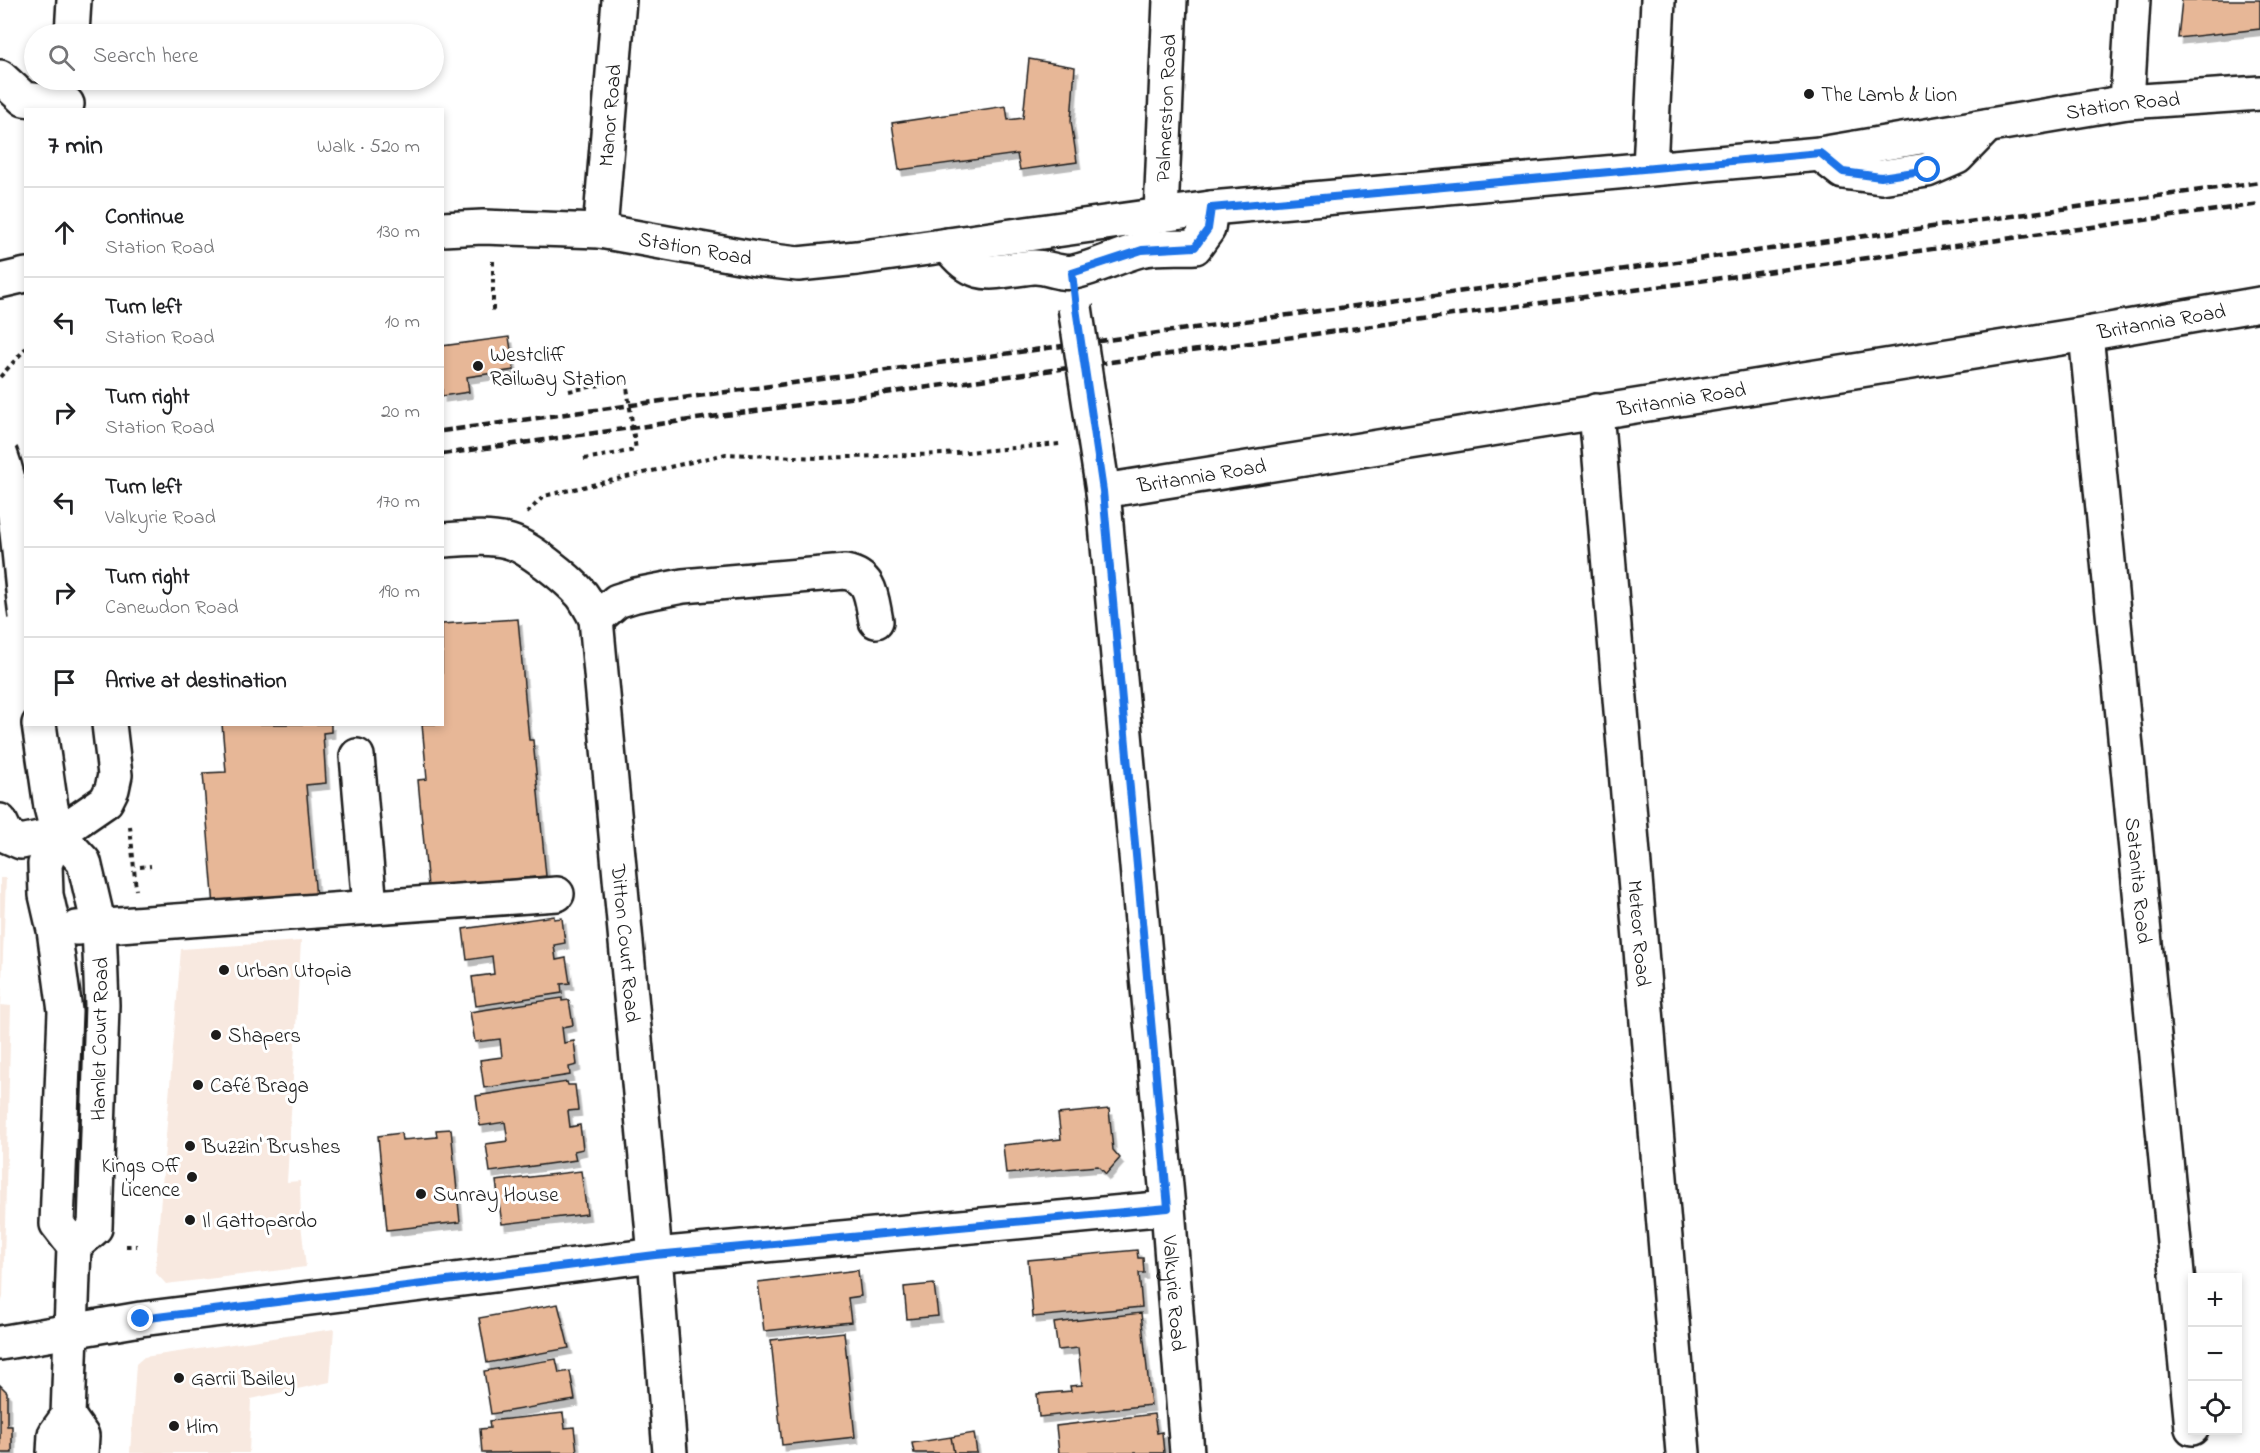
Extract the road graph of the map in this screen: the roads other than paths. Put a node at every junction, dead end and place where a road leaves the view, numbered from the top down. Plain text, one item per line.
1 (74, 0) edge
2 (619, 0) edge
3 (1170, 0) edge
4 (1658, 0) edge
5 (2133, 0) edge
6 (73, 24) edge
7 (0, 76) edge
8 (2260, 93) edge
9 (67, 98) edge
10 (2127, 102) junction
11 (1650, 168) junction
12 (1211, 208) junction
13 (1161, 214) junction
14 (444, 229) edge
15 (600, 231) junction
16 (948, 245) junction
17 (1072, 273) junction
18 (24, 275) edge
19 (0, 281) edge
20 (2260, 304) edge
21 (2086, 334) junction
22 (1596, 411) junction
23 (0, 453) edge
24 (1103, 491) junction
25 (444, 540) edge
26 (24, 601) edge
27 (597, 619) junction
28 (876, 621) dead end
29 (39, 726) edge
30 (109, 726) edge
31 (357, 756) dead end
32 (55, 820) junction
33 (0, 821) edge
34 (557, 894) dead end
35 (370, 907) junction
36 (99, 926) junction
37 (54, 930) junction
38 (1168, 1208) junction
39 (74, 1246) junction
40 (655, 1255) junction
41 (70, 1330) junction
42 (0, 1343) edge
43 (2188, 1381) edge
44 (68, 1416) junction
45 (2194, 1435) edge
46 (54, 1453) edge
47 (81, 1453) edge
48 (670, 1453) edge
49 (1187, 1453) edge
50 (1683, 1453) edge
51 (2195, 1453) edge

1 - 6 street
2 - 15 street, Manor Road
3 - 13 street, Palmerston Road
4 - 11 street
5 - 10 street
7 - 9 street
8 - 10 street, Station Road
10 - 11 street, Station Road
11 - 12 street, Station Road
12 - 13 street, Station Road
12 - 17 street
13 - 16 street, Station Road
14 - 15 street, Station Road
15 - 16 street, Station Road
16 - 17 street
17 - 24 street, Valkyrie Road, bridge
18 - 19 street
20 - 21 street, Britannia Road
21 - 22 street, Britannia Road
21 - 43 street, Satanita Road
22 - 24 street, Britannia Road
22 - 50 street, Meteor Road
23 - 26 street, bridge
24 - 38 street, Valkyrie Road
25 - 27 street, Ditton Court Road
27 - 28 street
27 - 40 street, Ditton Court Road
29 - 32 street
30 - 32 street
31 - 35 street
32 - 33 street
32 - 36 street, Hamlet Court Road
32 - 37 street, Hamlet Court Road
34 - 35 street
35 - 36 street
36 - 37 street
36 - 39 street, Hamlet Court Road
37 - 39 street, Hamlet Court Road
38 - 40 street
38 - 49 street, Valkyrie Road
39 - 41 street
40 - 41 street
40 - 48 street, Ditton Court Road
41 - 42 street
41 - 44 street
44 - 46 street
44 - 47 street
45 - 51 street, Satanita Road

